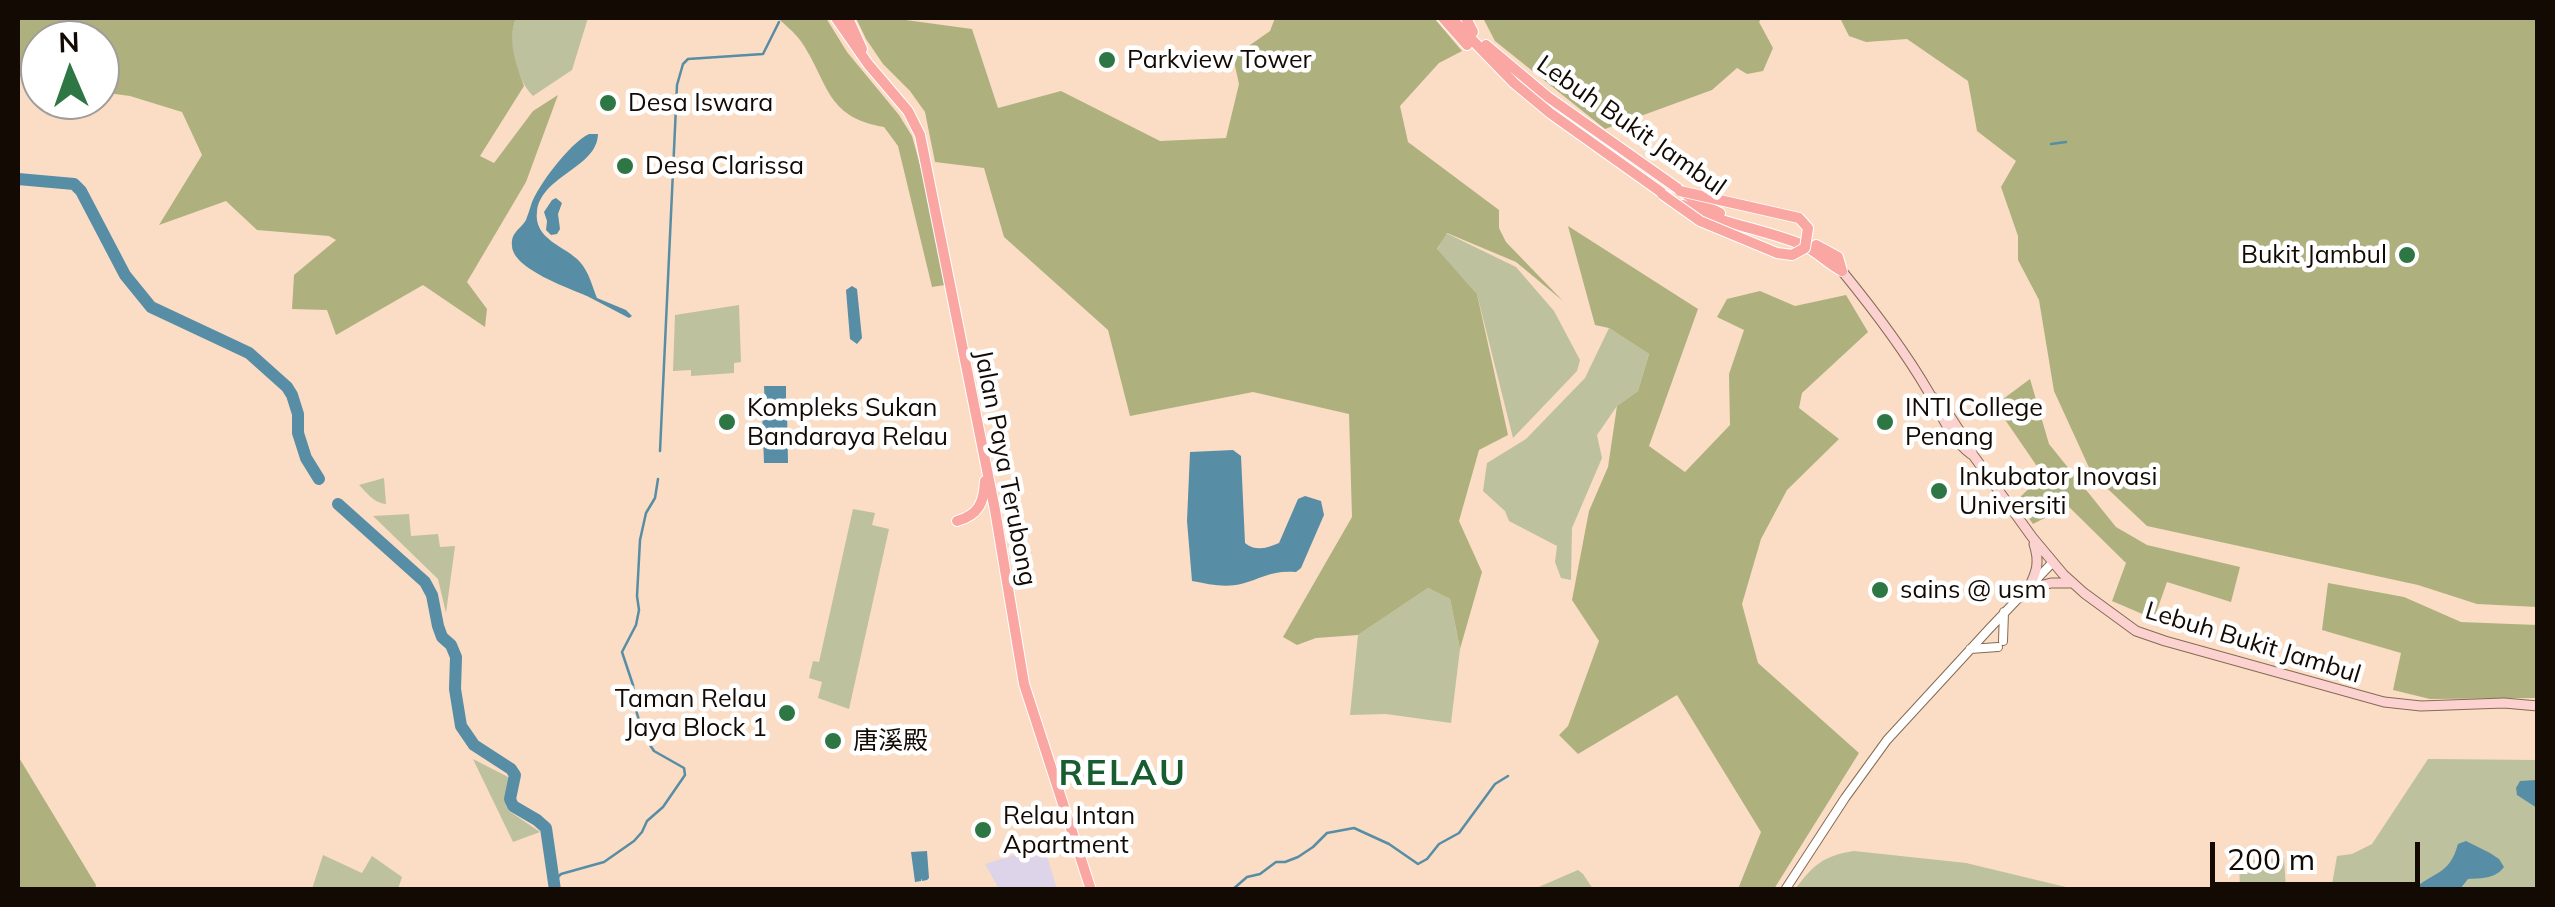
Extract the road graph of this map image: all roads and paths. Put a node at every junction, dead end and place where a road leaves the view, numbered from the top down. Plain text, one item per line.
1 (836, 18) edge
2 (848, 18) edge
3 (1444, 18) edge
4 (1451, 18) edge
5 (1463, 18) edge
6 (868, 64) junction
7 (1514, 83) junction
8 (1680, 191) junction
9 (1662, 194) junction
10 (1842, 271) junction
11 (985, 463) junction
12 (958, 521) dead end
13 (2032, 537) junction
14 (2053, 562) junction
15 (2072, 583) junction
16 (2028, 589) junction
17 (2004, 612) junction
18 (1970, 649) junction
19 (2538, 706) edge
20 (1091, 890) edge
21 (1785, 890) edge

1 - 6 main road, Jalan Paya Terubong
2 - 6 main road, Jalan Paya Terubong
3 - 7 main road
4 - 7 main road, Lebuh Bukit Jambul
5 - 8 main road, Lebuh Bukit Jambul
6 - 11 main road, Jalan Paya Terubong
7 - 9 main road, Lebuh Bukit Jambul
8 - 9 main road, bridge
8 - 10 main road, Lebuh Bukit Jambul
9 - 10 main road, Lebuh Bukit Jambul
10 - 13 main road, Lebuh Bukit Jambul
11 - 12 main road
11 - 20 main road, Jalan Paya Terubong
13 - 14 main road, Lebuh Bukit Jambul
13 - 16 main road
14 - 15 main road, Lebuh Bukit Jambul
14 - 16 street
15 - 16 main road
15 - 19 main road, Lebuh Bukit Jambul
16 - 17 street
17 - 18 street
17 - 18 street
18 - 21 street

